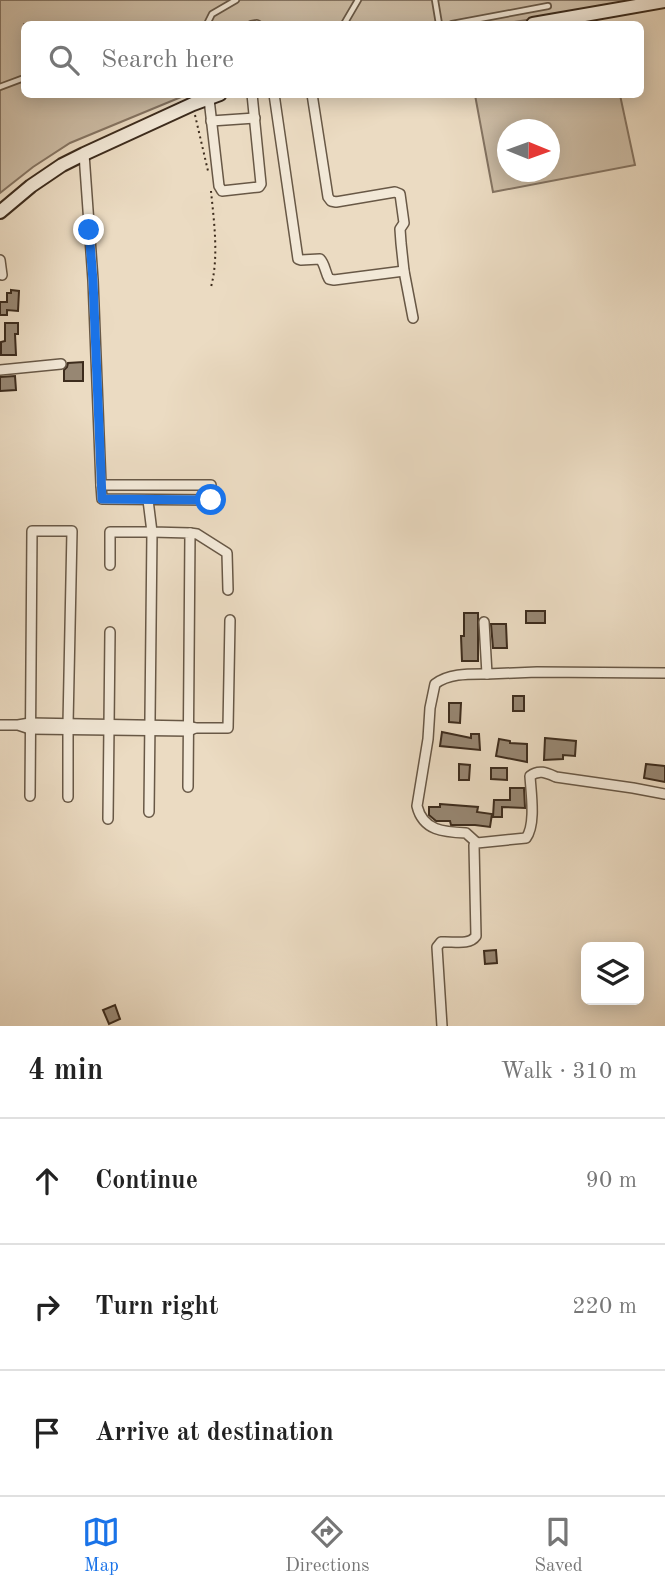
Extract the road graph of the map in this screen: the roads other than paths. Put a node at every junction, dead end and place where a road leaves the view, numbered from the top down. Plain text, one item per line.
1 (236, 0) edge
2 (358, 0) edge
3 (435, 0) edge
4 (665, 1) edge
5 (548, 6) dead end
6 (597, 19) edge
7 (209, 21) edge
8 (346, 21) edge
9 (438, 21) edge
10 (468, 21) edge
11 (571, 21) edge
12 (21, 79) edge
13 (0, 88) edge
14 (212, 98) edge
15 (215, 98) edge
16 (252, 98) edge
17 (275, 98) edge
18 (313, 98) edge
19 (255, 118) junction
20 (211, 121) junction
21 (84, 154) junction
22 (0, 212) edge
23 (0, 260) edge
24 (404, 271) junction
25 (2, 275) dead end
26 (413, 318) dead end
27 (61, 364) dead end
28 (0, 370) edge
29 (101, 485) junction
30 (148, 500) junction
31 (152, 532) junction
32 (190, 534) junction
33 (110, 565) dead end
34 (228, 590) dead end
35 (230, 621) dead end
36 (484, 622) dead end
37 (110, 632) dead end
38 (665, 673) edge
39 (487, 674) junction
40 (0, 725) edge
41 (30, 726) junction
42 (68, 727) junction
43 (109, 727) junction
44 (150, 728) junction
45 (191, 729) junction
46 (188, 786) dead end
47 (665, 794) edge
48 (30, 796) dead end
49 (68, 797) dead end
50 (149, 812) dead end
51 (108, 818) dead end
52 (477, 843) junction
53 (442, 1026) edge

1 - 7 lane
2 - 8 lane
3 - 9 lane
4 - 6 street
5 - 10 lane
6 - 11 street
12 - 13 lane
14 - 21 street
15 - 20 street
16 - 19 street
17 - 24 street
18 - 24 street
19 - 20 street
19 - 20 street
21 - 22 street
21 - 29 street
23 - 25 street
24 - 26 street
27 - 28 street
29 - 30 street
29 - 30 street
30 - 31 street
31 - 32 street
31 - 33 street
31 - 44 street
32 - 34 street
32 - 45 street
35 - 45 street
36 - 39 street
37 - 43 street
38 - 39 street
39 - 52 street
40 - 41 street
41 - 42 street
41 - 42 street
41 - 48 street
42 - 43 street
42 - 49 street
43 - 44 street
43 - 51 street
44 - 45 street
44 - 50 street
45 - 46 street
47 - 52 street
52 - 53 street

